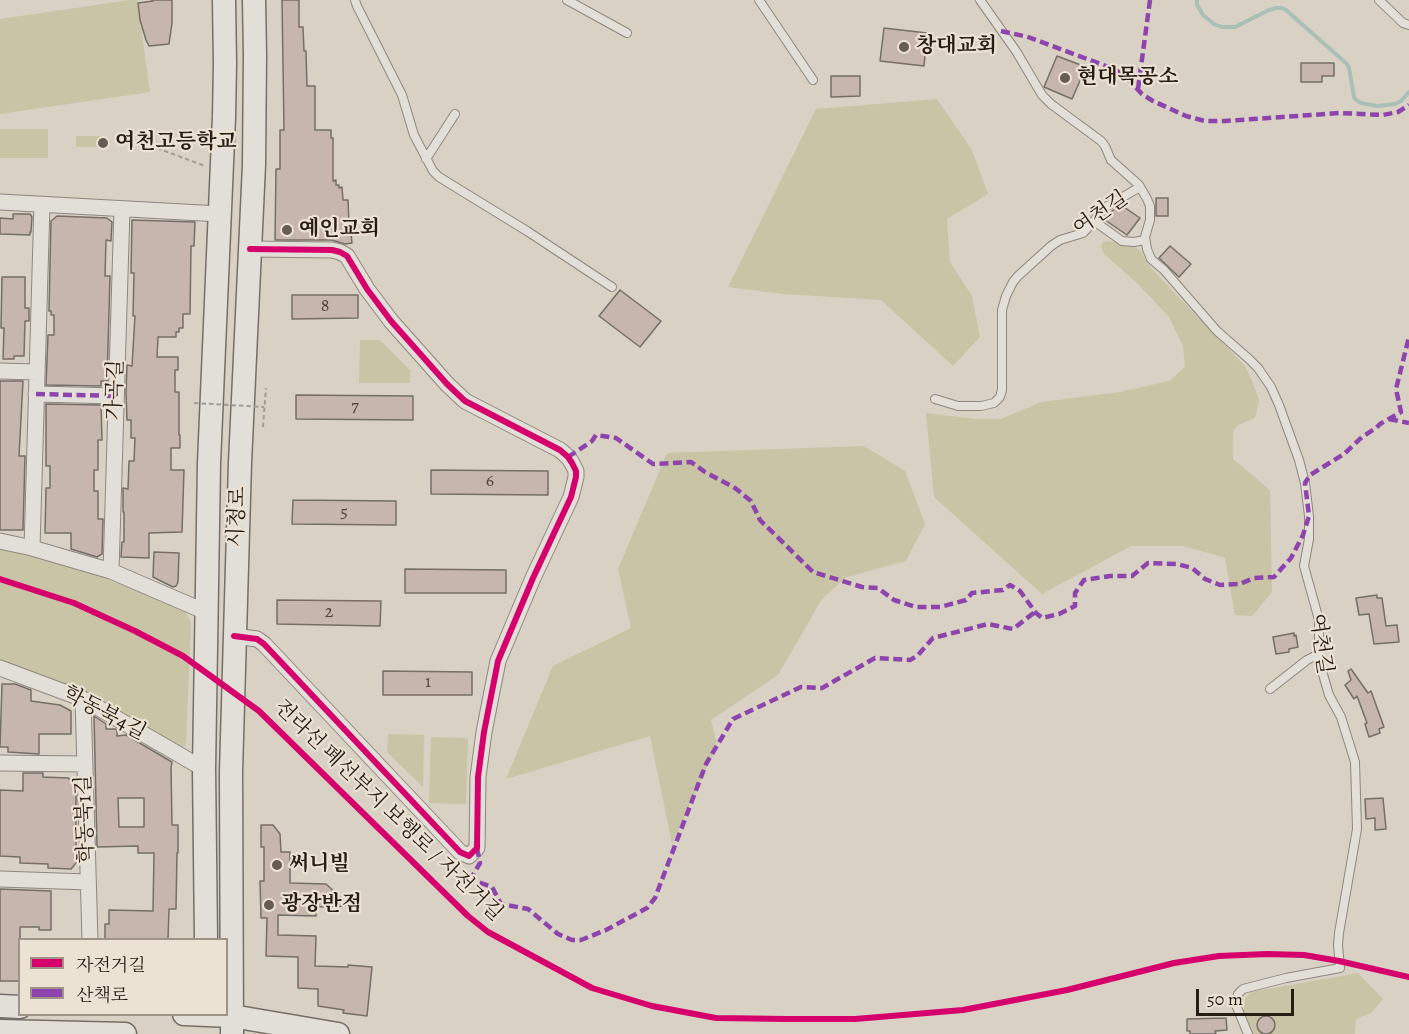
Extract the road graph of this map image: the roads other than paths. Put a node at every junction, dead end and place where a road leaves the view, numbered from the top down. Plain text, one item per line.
1 (224, 0) edge
2 (254, 0) edge
3 (355, 0) edge
4 (567, 0) edge
5 (759, 0) edge
6 (980, 0) edge
7 (1378, 0) edge
8 (1409, 25) edge
9 (627, 33) dead end
10 (813, 80) dead end
11 (455, 114) dead end
12 (426, 159) junction
13 (1140, 187) junction
14 (0, 202) edge
15 (42, 204) junction
16 (122, 208) junction
17 (220, 213) junction
18 (1094, 221) junction
19 (1145, 240) junction
20 (250, 249) junction
21 (612, 286) dead end
22 (0, 371) edge
23 (37, 372) junction
24 (36, 394) junction
25 (116, 396) junction
26 (935, 399) dead end
27 (240, 462) junction
28 (209, 463) junction
29 (0, 542) edge
30 (32, 548) junction
31 (111, 571) junction
32 (206, 612) junction
33 (234, 636) junction
34 (1318, 654) junction
35 (0, 668) edge
36 (1270, 689) dead end
37 (83, 699) junction
38 (0, 763) edge
39 (84, 764) junction
40 (204, 769) junction
41 (0, 879) edge
42 (88, 882) junction
43 (90, 938) edge
44 (206, 938) edge
45 (0, 1006) edge
46 (18, 1007) edge
47 (201, 1020) edge
48 (232, 1025) edge
49 (0, 1031) edge
50 (94, 1033) edge
51 (125, 1034) edge
52 (338, 1034) edge
53 (1248, 1034) edge

1 - 17 street, 시청로
2 - 20 street, 시청로
3 - 12 lane
4 - 9 lane
5 - 10 lane
6 - 13 lane, 여천길
7 - 8 lane
11 - 12 lane
12 - 21 lane
13 - 18 lane, 여천길
13 - 19 lane, 여천길
14 - 15 street
15 - 16 street
15 - 23 street
16 - 17 street
16 - 25 street, 가곡길
17 - 28 street, 시청로
18 - 19 lane
18 - 26 lane, 여천길
19 - 34 lane, 여천길
20 - 27 street, 시청로
20 - 33 street
22 - 23 street
23 - 24 street
24 - 25 street
24 - 30 street
25 - 31 street, 가곡길
27 - 28 street
27 - 33 street, 시청로
28 - 32 street, 시청로
29 - 30 street
30 - 31 street
31 - 32 street
32 - 40 street, 시청로
33 - 48 street, 시청로
34 - 36 lane
34 - 53 lane, 여천길
35 - 37 street, 학동북4길
37 - 39 street, 학동북1길
37 - 40 street, 학동북4길
38 - 39 street
39 - 42 street, 학동북1길
40 - 44 street, 시청로
41 - 42 street
42 - 43 street, 학동북1길
45 - 46 street
47 - 48 street
48 - 52 street
49 - 50 street
50 - 51 street

